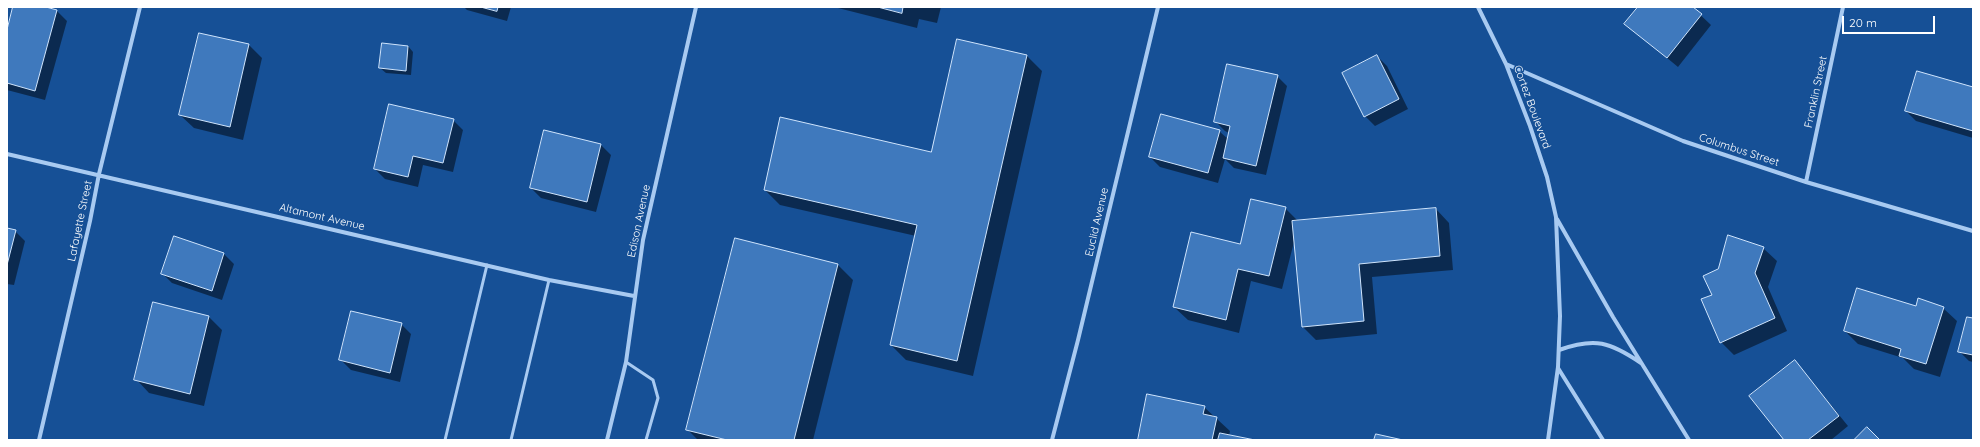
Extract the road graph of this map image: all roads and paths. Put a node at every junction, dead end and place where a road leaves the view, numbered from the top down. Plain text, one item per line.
1 (140, 7) edge
2 (696, 7) edge
3 (1158, 7) edge
4 (1478, 7) edge
5 (1843, 7) edge
6 (1506, 64) junction
7 (7, 154) edge
8 (98, 174) junction
9 (1806, 182) junction
10 (1556, 218) junction
11 (1973, 232) edge
12 (487, 265) junction
13 (549, 280) junction
14 (634, 296) junction
15 (1558, 350) junction
16 (626, 362) junction
17 (1643, 365) junction
18 (1558, 368) junction
19 (39, 440) edge
20 (445, 440) edge
21 (511, 440) edge
22 (607, 440) edge
23 (646, 440) edge
24 (1052, 440) edge
25 (1548, 440) edge
26 (1603, 440) edge
27 (1689, 440) edge

1 - 8 street, Lafayette Street
2 - 14 street, Edison Avenue
3 - 24 street, Euclid Avenue
4 - 6 street, Cortez Boulevard
5 - 9 street, Franklin Street
6 - 9 street, Columbus Street
6 - 10 street, Cortez Boulevard
7 - 8 street, Altamont Avenue
8 - 12 street, Altamont Avenue
8 - 19 street, Lafayette Street
9 - 11 street, Columbus Street
10 - 15 street, Cortez Boulevard
10 - 17 street, Cortez Boulevard
12 - 13 street, Altamont Avenue
12 - 20 lane
13 - 14 street, Altamont Avenue
13 - 21 lane
14 - 16 street, Edison Avenue
15 - 17 street, Cortez Boulevard
15 - 18 street, Cortez Boulevard
16 - 22 street, Edison Avenue
16 - 23 lane
17 - 27 street, Cortez Boulevard
18 - 25 street, Cortez Boulevard
18 - 26 street

